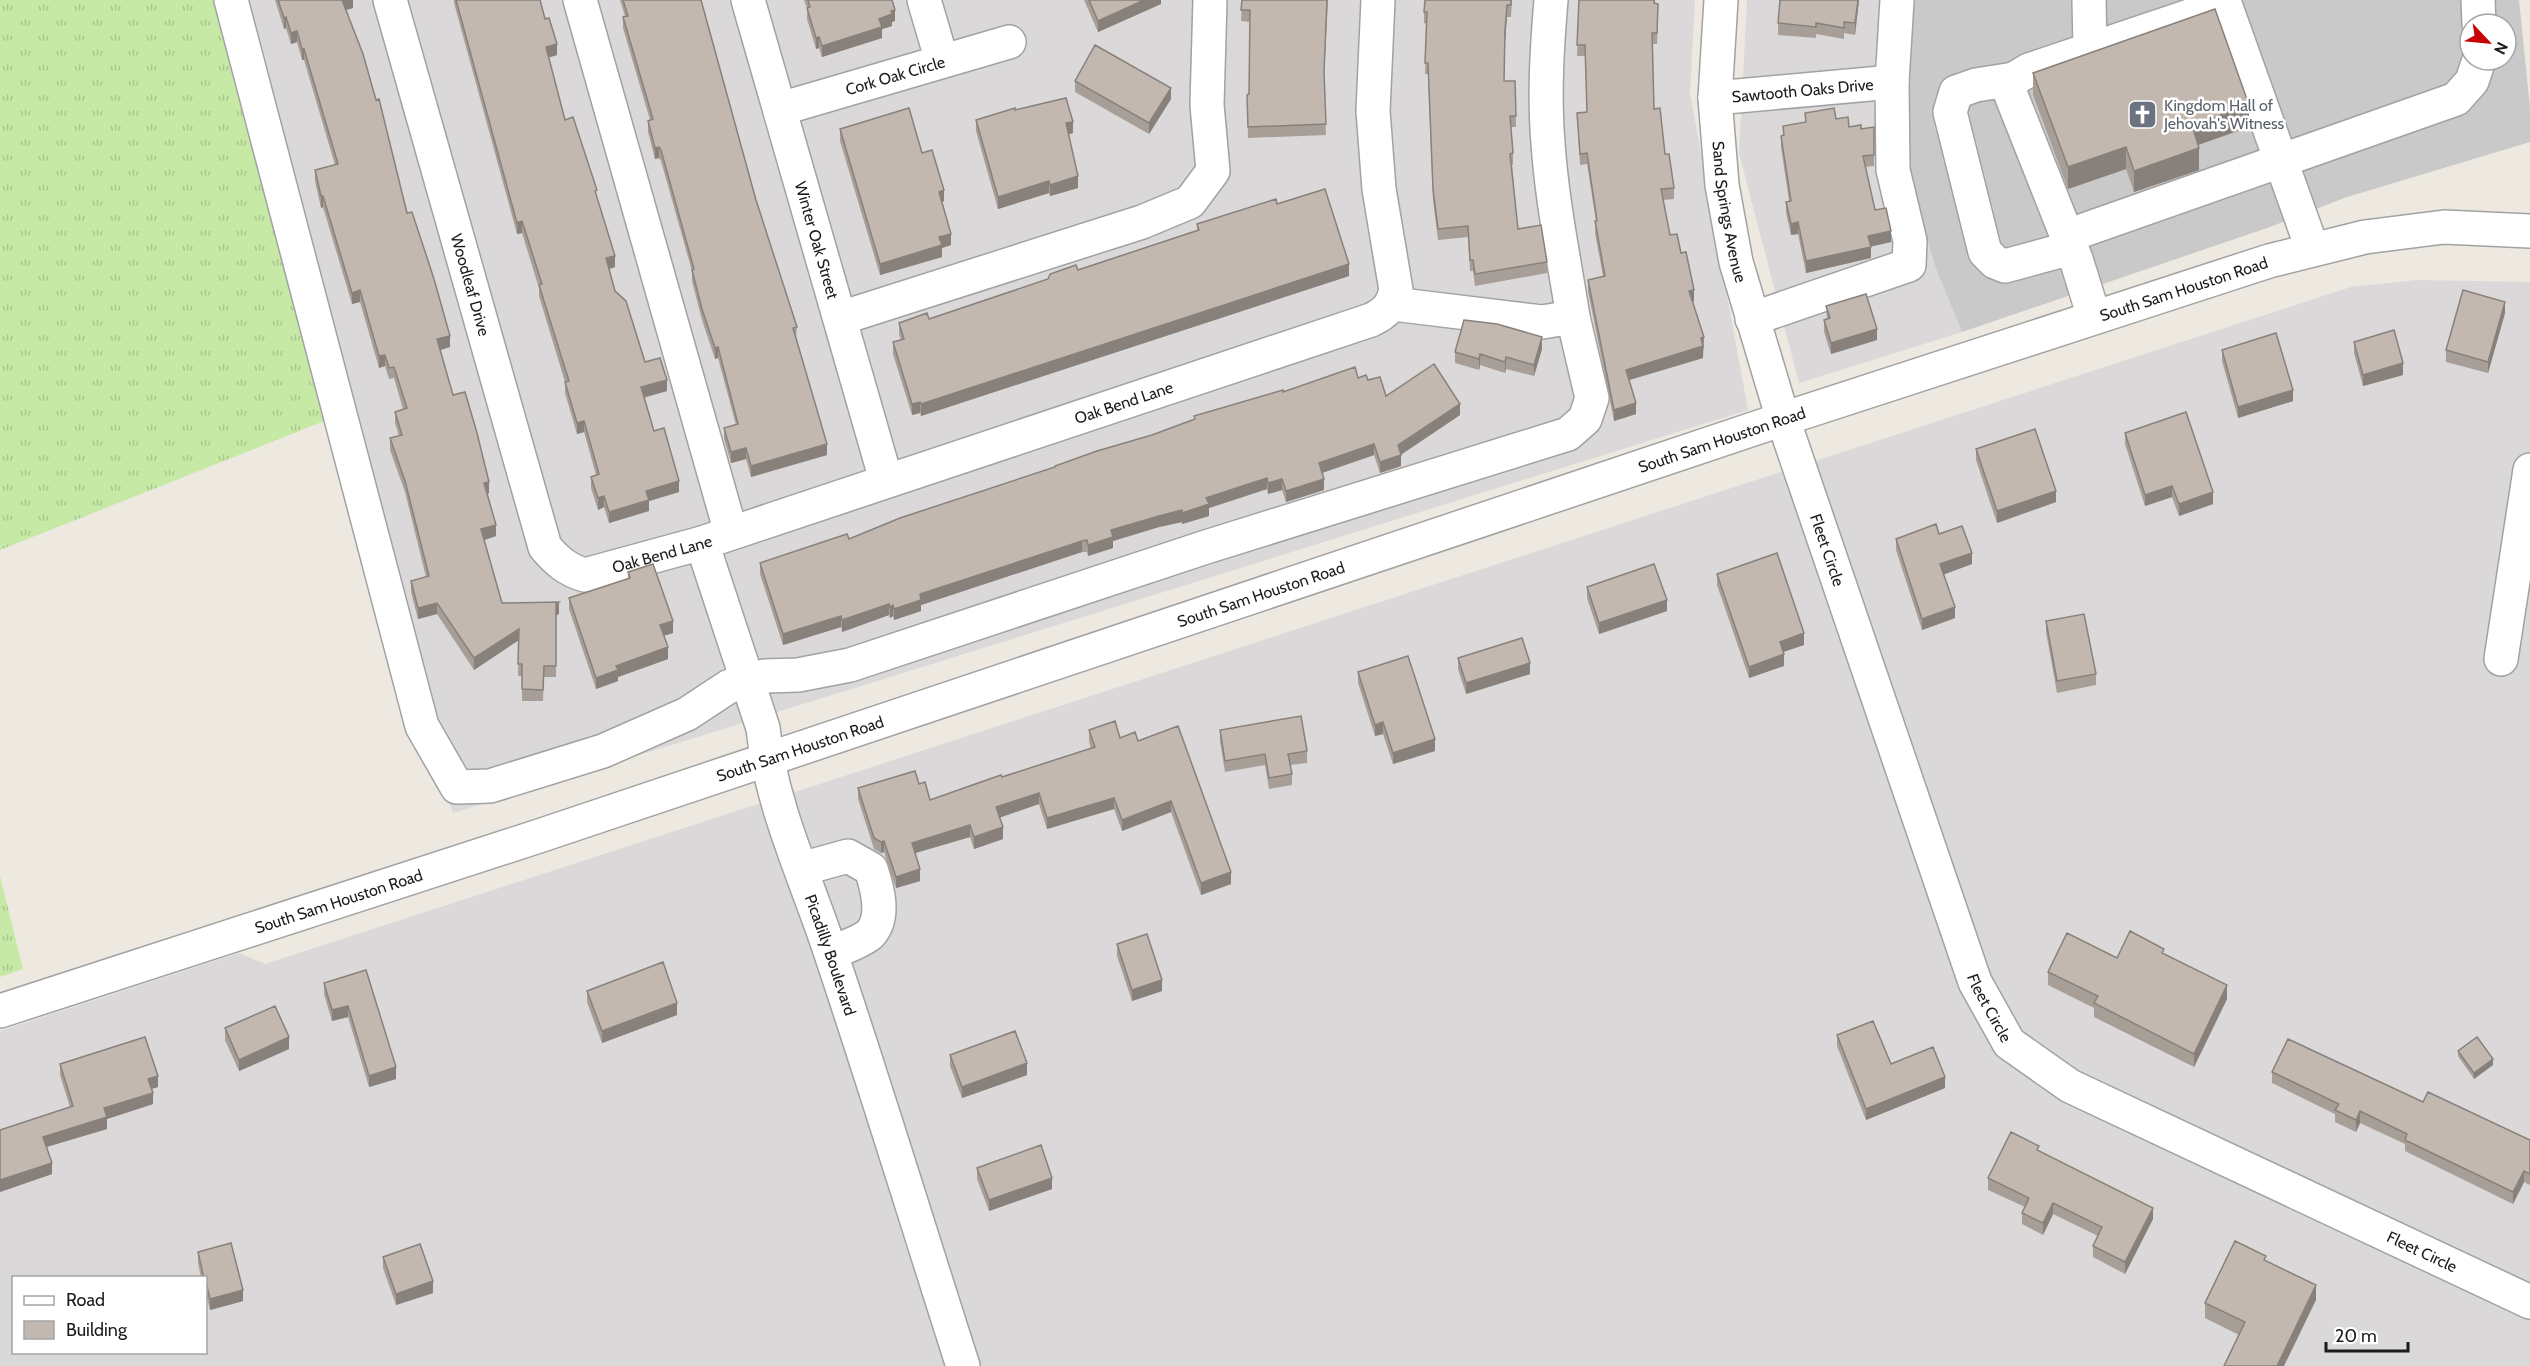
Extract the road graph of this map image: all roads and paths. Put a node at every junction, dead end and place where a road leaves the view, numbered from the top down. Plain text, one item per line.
1 (231, 0) edge
2 (390, 0) edge
3 (580, 0) edge
4 (748, 0) edge
5 (924, 0) edge
6 (1210, 0) edge
7 (1378, 0) edge
8 (1551, 0) edge
9 (1720, 0) edge
10 (1897, 0) edge
11 (2089, 0) edge
12 (2231, 2) edge
13 (1009, 42) dead end
14 (2090, 49) junction
15 (942, 61) junction
16 (2475, 72) edge
17 (2014, 79) junction
18 (1892, 82) junction
19 (1715, 98) junction
20 (780, 109) junction
21 (2282, 162) junction
22 (2530, 231) edge
23 (2069, 242) junction
24 (2312, 248) junction
25 (1393, 304) junction
26 (1573, 317) junction
27 (2094, 317) junction
28 (841, 318) junction
29 (1752, 319) junction
30 (1783, 419) junction
31 (2530, 470) edge
32 (886, 480) junction
33 (716, 538) junction
34 (559, 563) joint
35 (2501, 659) dead end
36 (746, 680) junction
37 (766, 759) junction
38 (801, 869) junction
39 (831, 953) junction
40 (0, 1011) edge
41 (2530, 1302) edge
42 (963, 1366) edge

1 - 36 street
2 - 34 street, Woodleaf Drive
3 - 33 street, Picadilly Boulevard
4 - 20 street, Winter Oak Street
5 - 15 street
6 - 28 street
7 - 25 street
8 - 26 street
9 - 19 street, Sand Springs Avenue
10 - 18 street
11 - 14 street
12 - 14 street
12 - 21 street
13 - 15 street, Cork Oak Circle
14 - 17 street
15 - 20 street, Cork Oak Circle
16 - 21 street
17 - 23 street
17 - 23 street
18 - 19 street, Sawtooth Oaks Drive
18 - 29 street
19 - 29 street, Sand Springs Avenue
20 - 28 street, Winter Oak Street
21 - 23 street
21 - 24 street
22 - 24 street, South Sam Houston Road
23 - 27 street
24 - 27 street, South Sam Houston Road
25 - 26 street
25 - 32 street, Oak Bend Lane
26 - 36 street
27 - 30 street, South Sam Houston Road
28 - 32 street, Winter Oak Street
29 - 30 street, Sand Springs Avenue
30 - 37 street, South Sam Houston Road
30 - 41 street, Fleet Circle
31 - 35 street
32 - 33 street, Oak Bend Lane
33 - 34 street, Oak Bend Lane
33 - 36 street, Picadilly Boulevard
36 - 37 street, Picadilly Boulevard
37 - 38 street, Picadilly Boulevard
37 - 40 street, South Sam Houston Road
38 - 39 street, Picadilly Boulevard
38 - 39 street
39 - 42 street, Picadilly Boulevard

